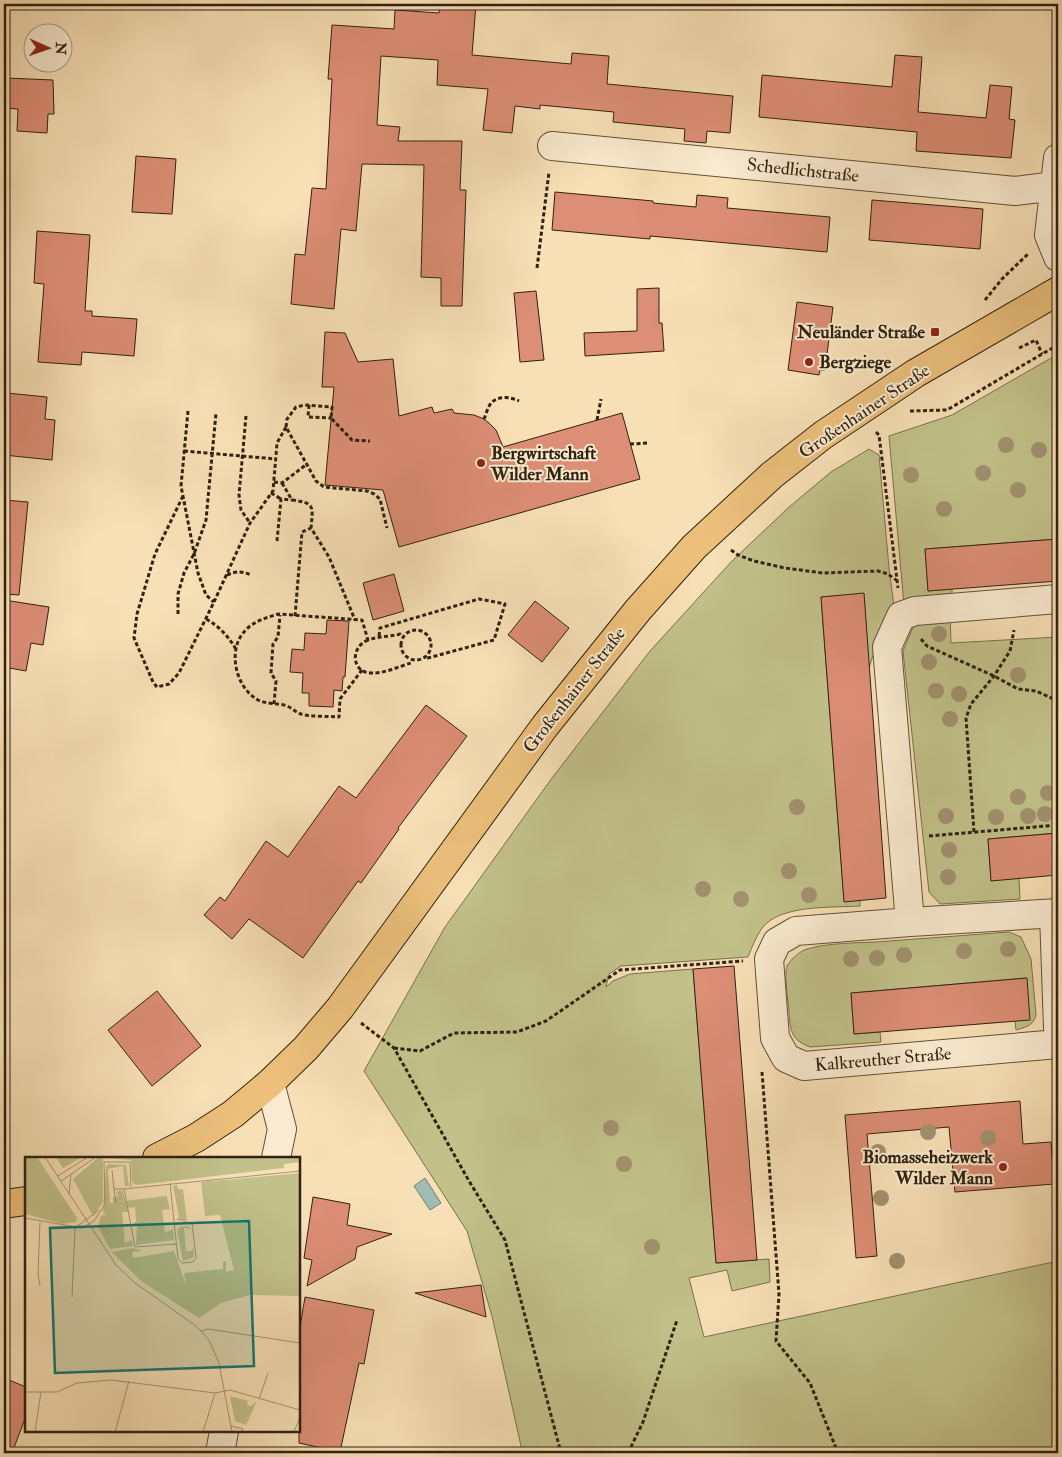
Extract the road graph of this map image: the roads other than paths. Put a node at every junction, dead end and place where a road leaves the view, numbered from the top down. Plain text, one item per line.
1 (552, 146) road end
2 (1058, 158) edge
3 (1056, 189) edge
4 (1054, 246) edge
5 (1058, 291) edge
6 (1058, 599) edge
7 (1056, 914) edge
8 (910, 922) junction
9 (1058, 1028) edge
10 (1058, 1044) edge
11 (270, 1084) junction
12 (160, 1157) edge
13 (276, 1157) edge
14 (25, 1201) edge
15 (4, 1204) edge
16 (224, 1432) edge
17 (220, 1453) edge

1 - 3 street, Schedlichstraße
2 - 3 street
3 - 4 street
5 - 11 main road, Großenhainer Straße
6 - 8 street
7 - 8 street
7 - 9 street
8 - 10 street, Kalkreuther Straße
11 - 12 main road, Großenhainer Straße
11 - 13 street
14 - 15 main road
16 - 17 street

